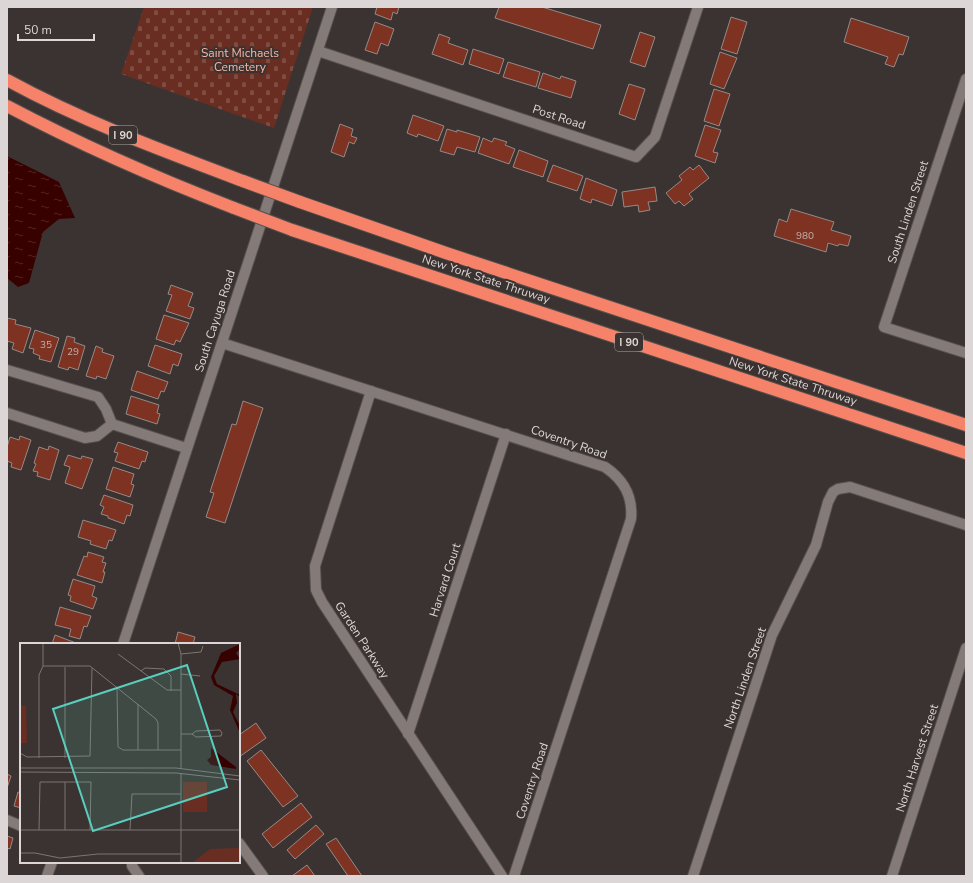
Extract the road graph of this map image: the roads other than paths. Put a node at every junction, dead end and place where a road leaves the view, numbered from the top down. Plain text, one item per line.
1 (332, 7) edge
2 (698, 7) edge
3 (318, 51) junction
4 (966, 79) edge
5 (7, 80) edge
6 (7, 106) edge
7 (222, 343) junction
8 (966, 353) edge
9 (7, 370) edge
10 (370, 391) junction
11 (7, 412) edge
12 (112, 424) junction
13 (966, 425) edge
14 (506, 434) junction
15 (186, 448) junction
16 (966, 453) edge
17 (966, 525) edge
18 (123, 643) edge
19 (966, 648) edge
20 (408, 734) junction
21 (7, 820) edge
22 (20, 826) edge
23 (240, 844) edge
24 (52, 863) edge
25 (132, 863) edge
26 (47, 876) edge
27 (139, 876) edge
28 (263, 876) edge
29 (502, 876) edge
30 (514, 876) edge
31 (693, 876) edge
32 (892, 876) edge

1 - 3 street, South Cayuga Road
2 - 3 street, Post Road
3 - 7 street, South Cayuga Road
4 - 8 street, South Linden Street
5 - 13 highway, New York State Thruway / I 90, bridge
6 - 16 highway, New York State Thruway / I 90, bridge
7 - 10 street, Coventry Road
7 - 15 street, South Cayuga Road
9 - 12 street
10 - 14 street, Coventry Road
10 - 20 street, Garden Parkway
11 - 12 street
12 - 15 street
14 - 20 street, Harvard Court
14 - 30 street, Coventry Road
15 - 18 street, South Cayuga Road
17 - 31 street, North Linden Street
19 - 32 street, North Harvest Street
20 - 29 street, Garden Parkway
21 - 22 street
23 - 28 street
24 - 26 street
25 - 27 street

